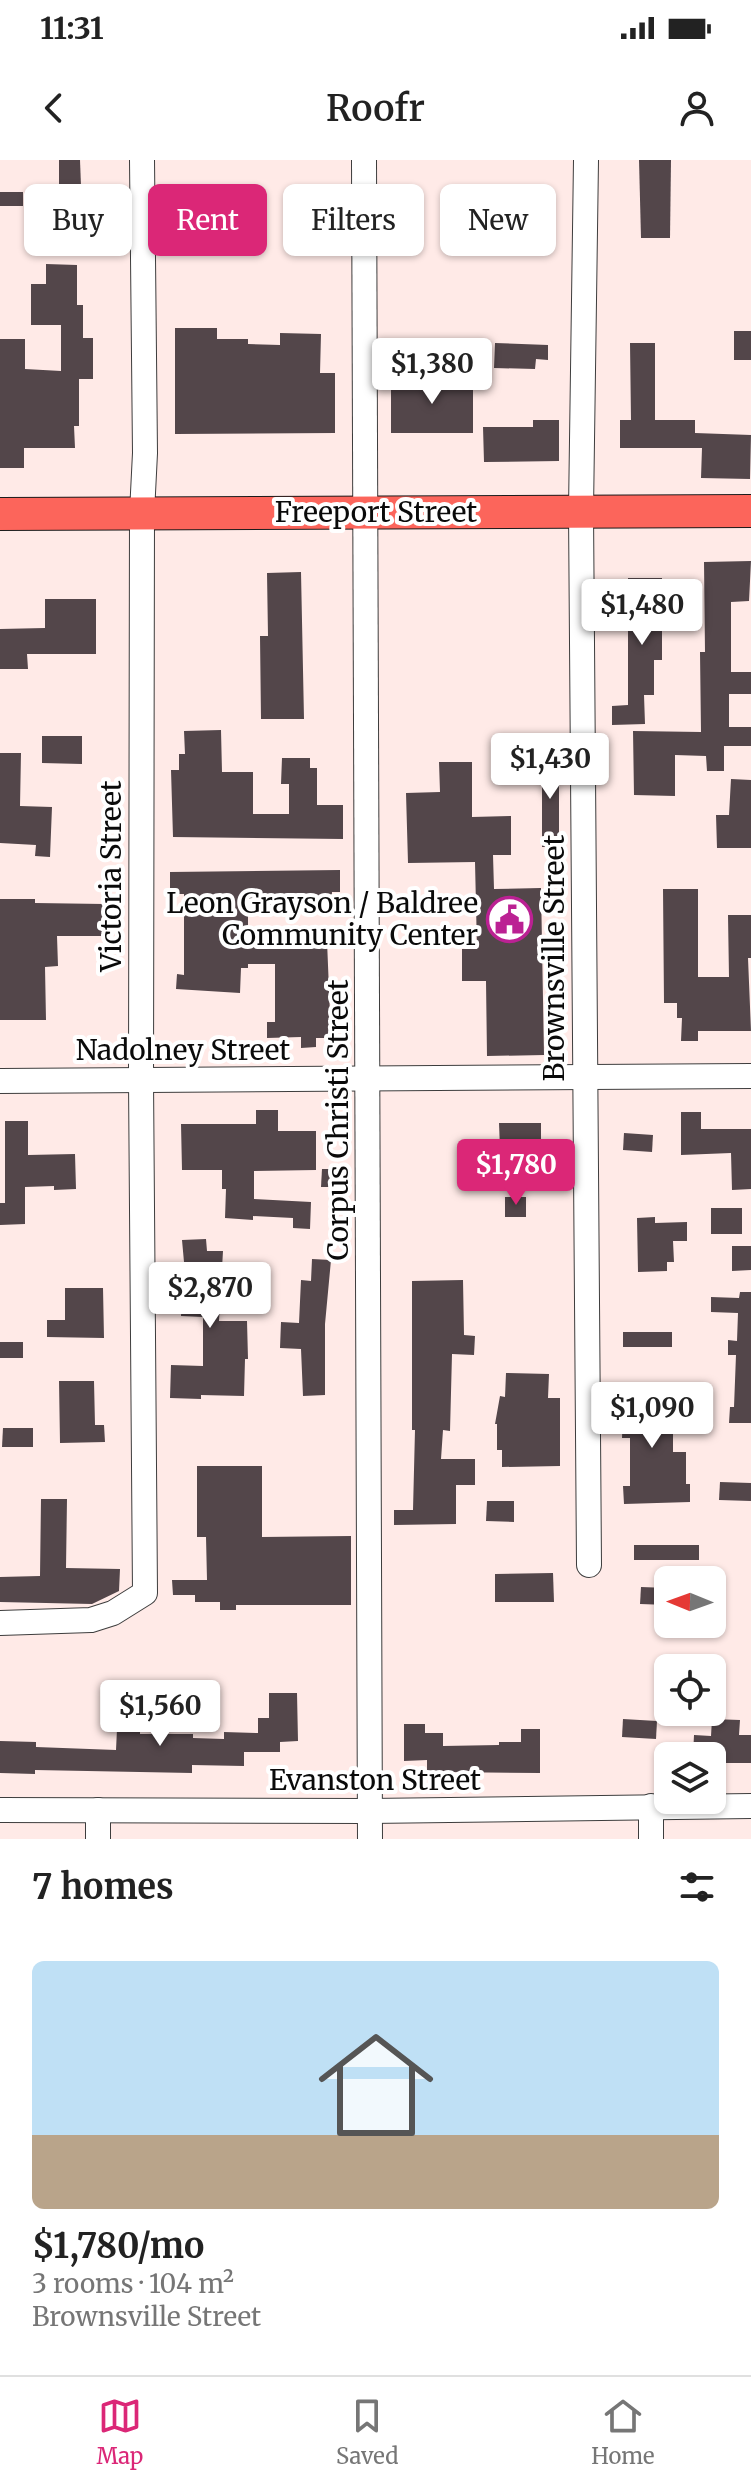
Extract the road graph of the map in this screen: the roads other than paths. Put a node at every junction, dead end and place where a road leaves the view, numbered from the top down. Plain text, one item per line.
1 (142, 160) edge
2 (364, 160) edge
3 (586, 160) edge
4 (581, 511) junction
5 (751, 511) edge
6 (142, 513) junction
7 (365, 513) junction
8 (0, 514) edge
9 (751, 1076) edge
10 (585, 1077) junction
11 (141, 1080) junction
12 (368, 1080) junction
13 (0, 1081) edge
14 (589, 1565) dead end
15 (0, 1623) edge
16 (651, 1806) junction
17 (751, 1806) edge
18 (0, 1810) edge
19 (98, 1810) junction
20 (369, 1811) junction
21 (98, 1839) edge
22 (370, 1839) edge
23 (651, 1839) edge

1 - 6 street, Victoria Street
2 - 7 street, Corpus Christi Street
3 - 4 street, Brownsville Street
4 - 5 main road, Freeport Street
4 - 7 main road, Freeport Street
4 - 10 street, Brownsville Street
6 - 7 main road, Freeport Street
6 - 8 main road, Freeport Street
6 - 11 street, Victoria Street
7 - 12 street, Corpus Christi Street
9 - 10 street, Nadolney Street
10 - 12 street, Nadolney Street
10 - 14 street, Brownsville Street
11 - 12 street, Nadolney Street
11 - 13 street, Nadolney Street
11 - 15 street, Victoria Street
12 - 20 street, Corpus Christi Street
16 - 17 street, Evanston Street
16 - 20 street, Evanston Street
16 - 23 street
18 - 19 street, Evanston Street
19 - 20 street, Evanston Street
19 - 21 street
20 - 22 street, Corpus Christi Street

